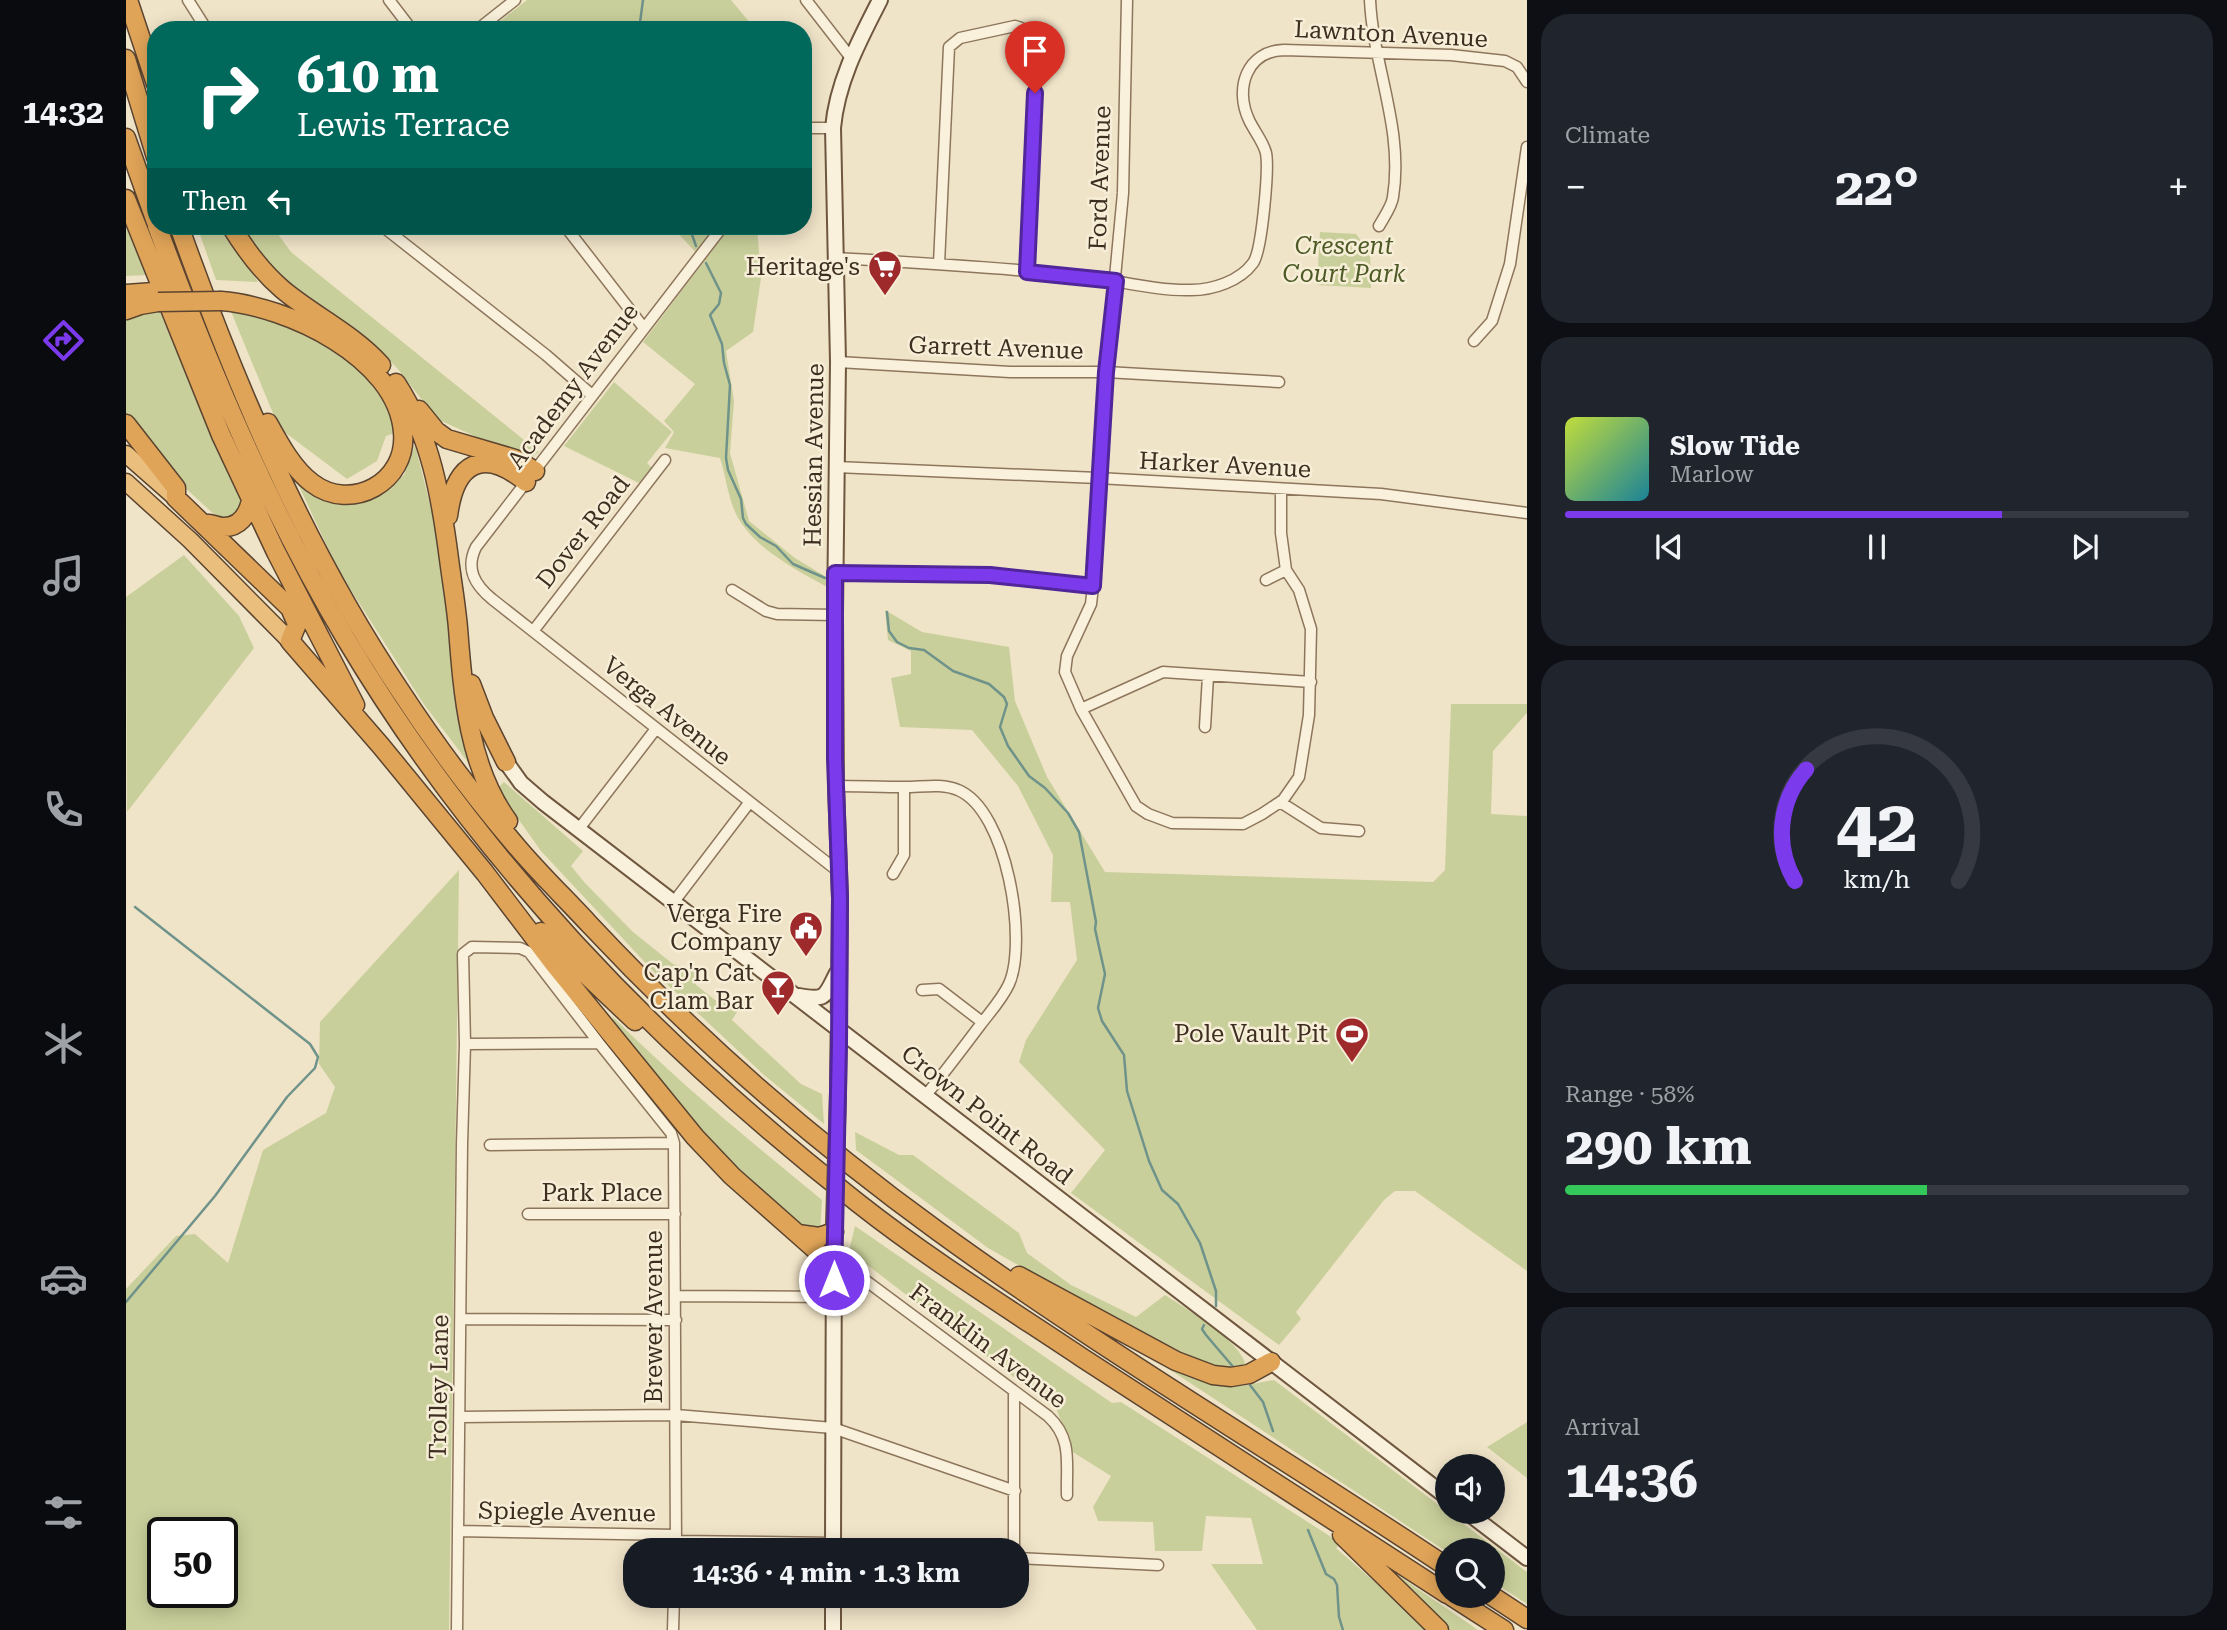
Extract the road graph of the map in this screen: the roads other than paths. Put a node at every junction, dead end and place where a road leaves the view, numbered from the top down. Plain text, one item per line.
1 (128, 0) edge
2 (188, 0) edge
3 (389, 0) edge
4 (515, 0) edge
5 (806, 0) edge
6 (880, 0) edge
7 (1127, 0) edge
8 (1370, 0) edge
9 (201, 21) edge
10 (405, 21) edge
11 (488, 21) edge
12 (1376, 54) junction
13 (147, 58) edge
14 (852, 58) junction
15 (126, 59) edge
16 (1527, 82) edge
17 (147, 128) edge
18 (812, 128) edge
19 (832, 128) junction
20 (126, 138) edge
21 (1527, 148) edge
22 (1526, 170) edge
23 (147, 198) edge
24 (126, 199) edge
25 (126, 207) edge
26 (136, 226) junction
27 (1379, 226) dead end
28 (160, 235) edge
29 (182, 235) edge
30 (237, 235) edge
31 (393, 235) edge
32 (572, 235) edge
33 (716, 235) edge
34 (836, 258) junction
35 (939, 264) junction
36 (1027, 272) junction
37 (1116, 281) junction
38 (219, 296) junction
39 (138, 302) edge
40 (323, 317) junction
41 (644, 328) junction
42 (1474, 341) dead end
43 (228, 354) junction
44 (838, 362) junction
45 (1106, 372) junction
46 (1279, 382) dead end
47 (396, 383) junction
48 (592, 395) junction
49 (126, 424) edge
50 (126, 454) edge
51 (665, 460) dead end
52 (836, 467) junction
53 (530, 476) junction
54 (1098, 478) junction
55 (126, 482) edge
56 (1281, 490) junction
57 (176, 498) junction
58 (251, 500) junction
59 (1527, 513) edge
60 (204, 524) junction
61 (446, 537) junction
62 (272, 542) junction
63 (1286, 570) junction
64 (835, 573) junction
65 (473, 579) joint
66 (1265, 580) dead end
67 (1093, 586) junction
68 (732, 590) dead end
69 (281, 598) junction
70 (835, 615) junction
71 (458, 626) junction
72 (534, 630) junction
73 (290, 641) junction
74 (1208, 676) junction
75 (1311, 682) junction
76 (1081, 709) junction
77 (1205, 727) dead end
78 (656, 730) junction
79 (381, 746) junction
80 (506, 762) joint
81 (836, 786) junction
82 (904, 787) junction
83 (1280, 802) junction
84 (749, 803) junction
85 (578, 830) junction
86 (1359, 831) dead end
87 (839, 872) junction
88 (485, 873) junction
89 (892, 874) dead end
90 (564, 897) junction
91 (673, 903) junction
92 (840, 969) junction
93 (922, 990) dead end
94 (797, 996) junction
95 (982, 1022) junction
96 (840, 1029) junction
97 (670, 1041) junction
98 (599, 1043) junction
99 (465, 1044) junction
100 (926, 1096) junction
101 (674, 1143) junction
102 (490, 1144) dead end
103 (528, 1214) dead end
104 (675, 1214) junction
105 (834, 1227) junction
106 (798, 1234) junction
107 (970, 1254) junction
108 (834, 1257) junction
109 (834, 1289) junction
110 (675, 1296) junction
111 (461, 1319) junction
112 (676, 1320) junction
113 (1271, 1362) junction
114 (1014, 1391) junction
115 (676, 1415) junction
116 (460, 1417) junction
117 (833, 1428) junction
118 (1435, 1488) edge
119 (1015, 1491) junction
120 (1067, 1495) dead end
121 (1317, 1511) junction
122 (1483, 1524) edge
123 (458, 1531) junction
124 (676, 1538) edge
125 (833, 1538) edge
126 (1014, 1538) edge
127 (623, 1539) edge
128 (1435, 1558) edge
129 (1527, 1558) edge
130 (1029, 1559) edge
131 (1158, 1565) dead end
132 (1435, 1586) edge
133 (1505, 1605) edge
134 (674, 1608) edge
135 (833, 1608) edge
136 (1470, 1608) edge
137 (1523, 1617) edge
138 (1502, 1628) edge
139 (457, 1630) edge
140 (673, 1630) edge
141 (833, 1630) edge
142 (1439, 1630) edge

1 - 13 highway
2 - 9 street
3 - 10 street
4 - 11 street
5 - 14 street
6 - 14 main road, Hessian Avenue
7 - 37 street, Ford Avenue
8 - 12 street
12 - 16 street, Lawnton Avenue
12 - 27 street
12 - 37 street, Lawnton Avenue
14 - 19 main road, Hessian Avenue
15 - 17 highway
18 - 19 street
19 - 34 main road, Hessian Avenue
20 - 23 highway
21 - 22 street
22 - 42 street
24 - 26 highway
25 - 26 highway
26 - 58 highway
28 - 97 highway
29 - 43 highway
30 - 40 highway
31 - 48 street
32 - 41 street
33 - 41 street, Academy Avenue
34 - 35 street, Lawnton Avenue
34 - 44 main road, Hessian Avenue
35 - 36 street, Lawnton Avenue
35 - 36 street
36 - 37 street, Lawnton Avenue
37 - 45 street, Ford Avenue
38 - 39 highway, bridge
38 - 40 highway
38 - 43 highway
40 - 47 highway
41 - 48 street, Academy Avenue
43 - 90 highway
44 - 45 street, Garrett Avenue
44 - 52 main road, Hessian Avenue
45 - 46 street, Garrett Avenue
45 - 54 street, Ford Avenue
47 - 53 highway
47 - 61 highway
48 - 53 street, Academy Avenue
49 - 57 highway
50 - 57 highway
51 - 72 street, Dover Road
52 - 54 street, Harker Avenue
52 - 64 main road, Hessian Avenue
53 - 61 highway
53 - 65 street, Academy Avenue
54 - 56 street, Harker Avenue
54 - 67 street, Ford Avenue
55 - 73 highway
56 - 59 street, Harker Avenue
56 - 63 street
57 - 60 highway
58 - 60 highway
58 - 62 highway
60 - 69 highway
61 - 71 highway
62 - 69 highway
62 - 79 highway
63 - 66 street
63 - 75 street
64 - 67 street
64 - 70 main road, Hessian Avenue
65 - 72 street, Verga Avenue
67 - 76 street, Ford Avenue
68 - 70 street
69 - 73 highway
70 - 81 main road, Hessian Avenue
71 - 80 highway
71 - 90 highway
72 - 78 street, Verga Avenue
73 - 79 highway
74 - 75 street
74 - 76 street
74 - 77 street
75 - 83 street
76 - 83 street, Ford Avenue
78 - 84 street, Verga Avenue
78 - 85 street
79 - 88 highway
80 - 85 main road, Crown Point Road
81 - 82 street
81 - 87 main road, Hessian Avenue
82 - 89 street
82 - 95 street
83 - 86 street
84 - 87 street, Verga Avenue
84 - 91 street
85 - 91 main road, Crown Point Road
87 - 92 main road, Hessian Avenue
88 - 97 highway
88 - 106 highway
90 - 107 highway
91 - 94 main road, Crown Point Road
92 - 94 main road
92 - 96 main road, Hessian Avenue
93 - 95 street
94 - 96 main road, Crown Point Road
95 - 100 street
96 - 100 main road, Crown Point Road
96 - 105 main road, Hessian Avenue, bridge
97 - 121 highway
98 - 99 street
98 - 99 street, Trolley Lane
98 - 101 street
99 - 111 street, Trolley Lane
100 - 113 main road, Crown Point Road
101 - 102 street
101 - 104 street, Brewer Avenue
103 - 104 street, Park Place
104 - 110 street, Brewer Avenue
105 - 106 highway
105 - 108 main road, Hessian Avenue
106 - 109 highway
107 - 113 highway
107 - 128 highway
108 - 109 main road, Hessian Avenue
108 - 114 street, Franklin Avenue
109 - 110 street
109 - 117 main road, Hessian Avenue
110 - 112 street, Brewer Avenue
111 - 112 street
111 - 116 street, Trolley Lane
112 - 115 street, Brewer Avenue
113 - 118 main road, Crown Point Road
114 - 119 street
114 - 120 street, Franklin Avenue
115 - 116 street
115 - 117 street
115 - 124 street, Brewer Avenue
116 - 123 street, Trolley Lane
117 - 119 street
117 - 125 main road, Hessian Avenue
119 - 126 street
121 - 132 highway
121 - 142 highway
122 - 129 main road
123 - 127 street, Spiegle Avenue
123 - 139 street, Trolley Lane
130 - 131 street
133 - 137 highway
134 - 140 street
135 - 141 main road
136 - 138 highway

